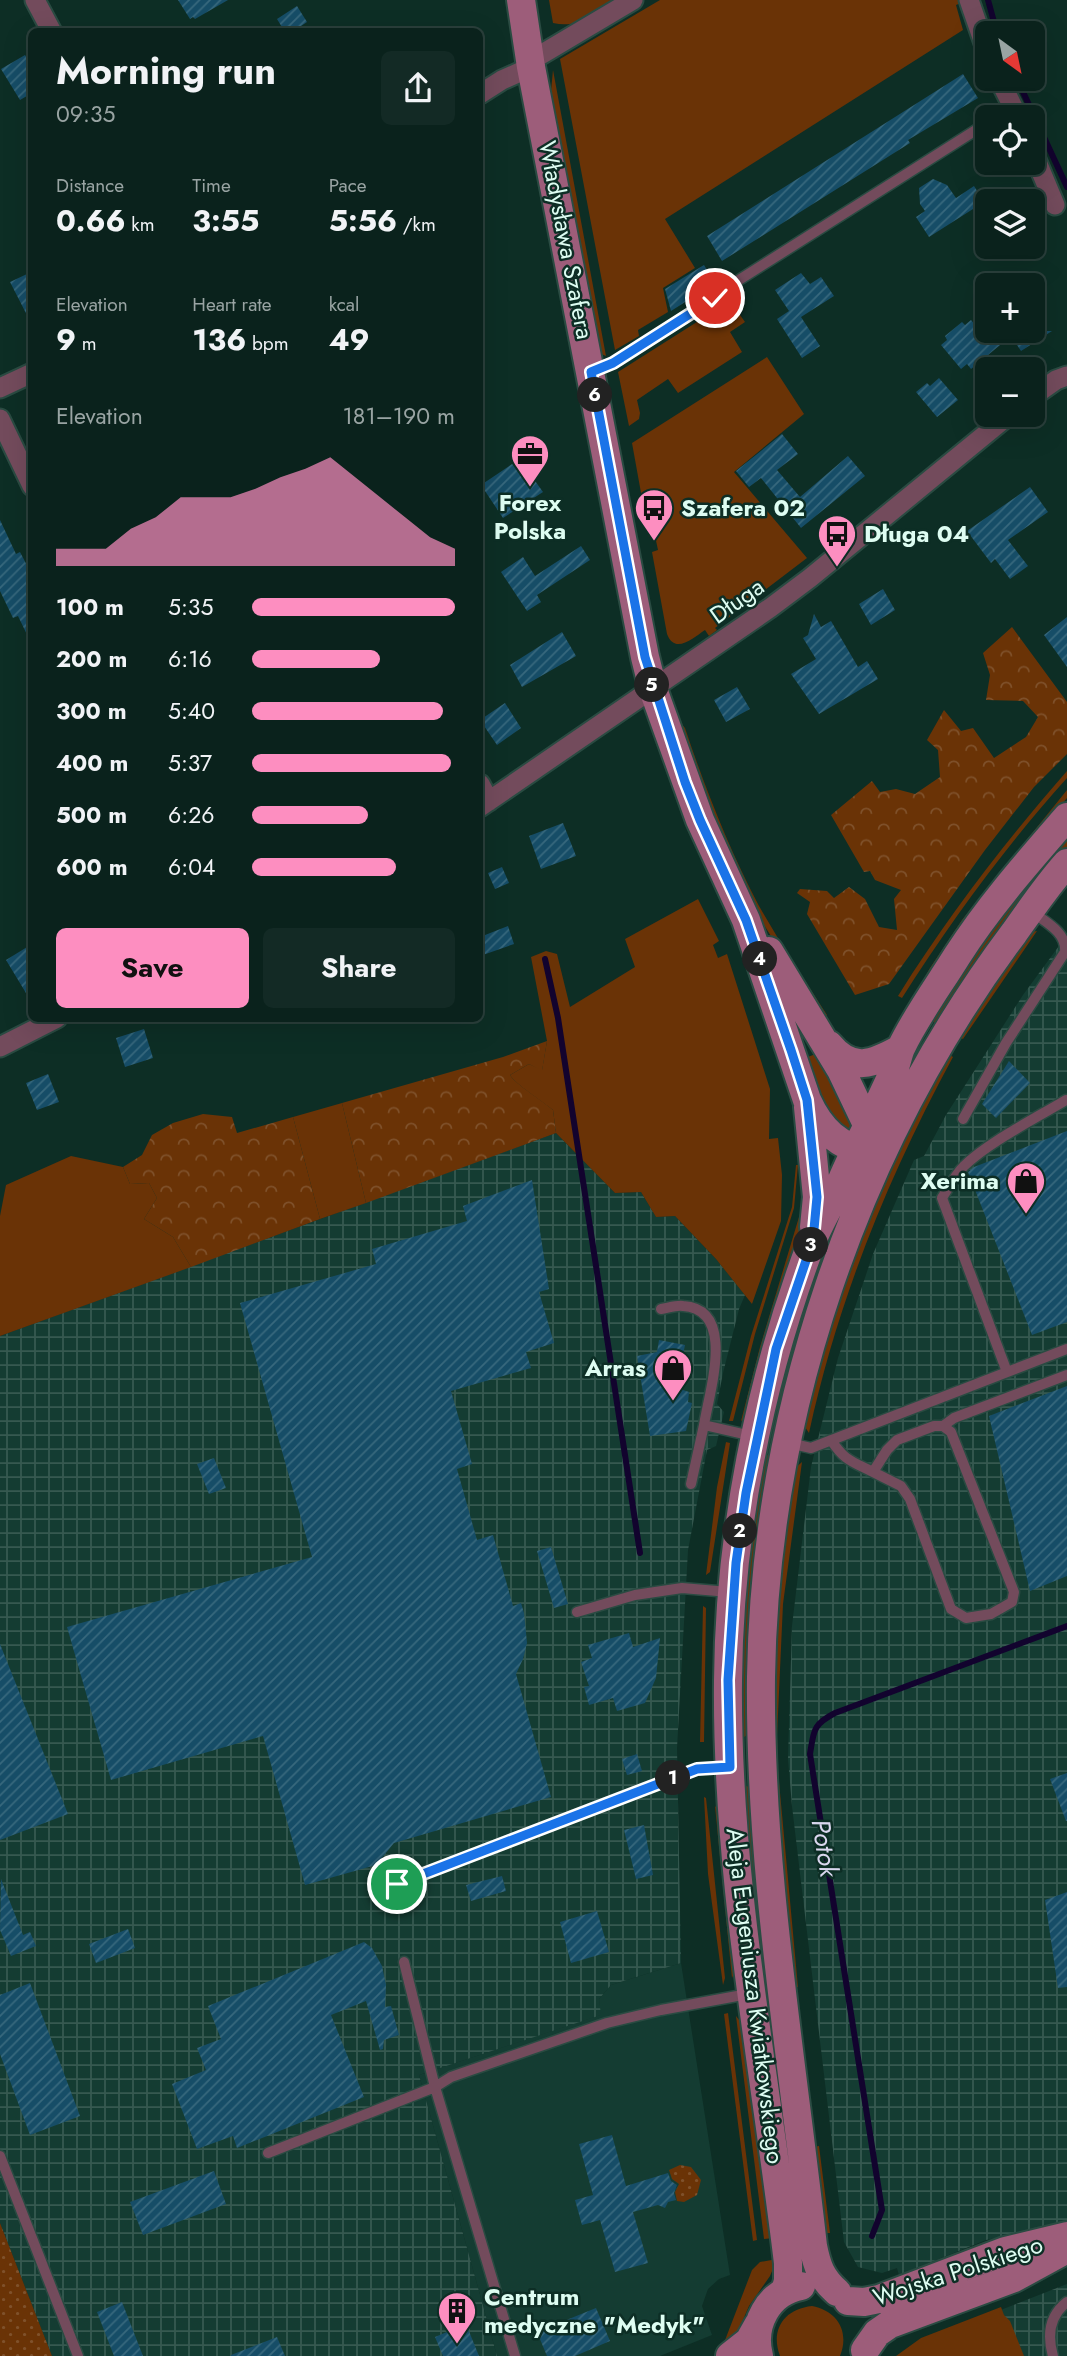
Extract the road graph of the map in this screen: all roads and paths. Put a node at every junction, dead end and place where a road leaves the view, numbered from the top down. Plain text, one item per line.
1 (35, 0) edge
2 (521, 0) edge
3 (633, 0) edge
4 (969, 0) edge
5 (976, 21) edge
6 (50, 28) edge
7 (532, 64) junction
8 (483, 91) edge
9 (975, 131) edge
10 (1042, 175) edge
11 (1055, 205) dead end
12 (591, 372) junction
13 (28, 375) edge
14 (1067, 376) edge
15 (0, 388) edge
16 (1045, 388) edge
17 (0, 419) edge
18 (994, 427) edge
19 (28, 478) edge
20 (653, 689) junction
21 (483, 797) edge
22 (1067, 817) edge
23 (1067, 863) edge
24 (1030, 910) junction
25 (746, 920) junction
26 (49, 1022) edge
27 (820, 1035) junction
28 (0, 1047) edge
29 (900, 1049) junction
30 (807, 1100) junction
31 (1066, 1100) edge
32 (963, 1119) dead end
33 (868, 1123) junction
34 (867, 1154) junction
35 (813, 1240) junction
36 (661, 1309) dead end
37 (1067, 1349) edge
38 (1007, 1372) junction
39 (1067, 1375) edge
40 (704, 1425) junction
41 (943, 1426) junction
42 (756, 1437) junction
43 (831, 1440) junction
44 (787, 1443) junction
45 (873, 1472) junction
46 (691, 1483) dead end
47 (733, 1592) junction
48 (577, 1612) dead end
49 (762, 1765) junction
50 (730, 1767) junction
51 (397, 1884) dead end
52 (404, 1962) dead end
53 (781, 1988) junction
54 (750, 1994) junction
55 (435, 2087) junction
56 (268, 2153) dead end
57 (0, 2156) edge
58 (1067, 2236) edge
59 (1067, 2249) edge
60 (785, 2291) junction
61 (843, 2296) junction
62 (1067, 2302) edge
63 (758, 2325) junction
64 (864, 2353) edge
65 (78, 2356) edge
66 (515, 2356) edge
67 (730, 2356) edge
68 (759, 2356) edge
69 (1053, 2356) edge

1 - 6 street
2 - 7 street, Władysława Szafera
3 - 7 street
4 - 5 street
7 - 8 street
7 - 12 street, Władysława Szafera
9 - 12 lane
10 - 11 street
12 - 20 street, Władysława Szafera
13 - 15 street
14 - 16 street
17 - 19 street
18 - 20 street, Długa
20 - 21 street, Długa
20 - 25 street, Władysława Szafera
22 - 29 street
23 - 24 street, Aleja Eugeniusza Kwiatkowskiego
24 - 32 lane
24 - 34 street, Aleja Eugeniusza Kwiatkowskiego
25 - 27 street, Władysława Szafera
25 - 30 street, Władysława Szafera
26 - 28 street
27 - 29 street, Władysława Szafera
27 - 33 street, Władysława Szafera
29 - 33 street
30 - 34 street, Władysława Szafera
30 - 35 street, Władysława Szafera
31 - 38 lane
33 - 34 street, Władysława Szafera
34 - 35 street, Aleja Eugeniusza Kwiatkowskiego
34 - 44 street, Aleja Eugeniusza Kwiatkowskiego
35 - 42 street, Aleja Eugeniusza Kwiatkowskiego
36 - 40 lane
37 - 38 lane
38 - 43 lane
39 - 41 lane
40 - 42 lane
40 - 46 lane
41 - 45 lane
41 - 45 lane
42 - 44 street
42 - 47 street, Aleja Eugeniusza Kwiatkowskiego
43 - 44 lane
43 - 45 lane
44 - 49 street, Aleja Eugeniusza Kwiatkowskiego
47 - 48 lane
47 - 50 street, Aleja Eugeniusza Kwiatkowskiego
49 - 50 street
49 - 53 street, Aleja Eugeniusza Kwiatkowskiego
50 - 51 lane
50 - 54 street, Aleja Eugeniusza Kwiatkowskiego
52 - 55 lane
53 - 54 street
53 - 61 street, Aleja Eugeniusza Kwiatkowskiego
54 - 55 lane
54 - 60 street, Aleja Eugeniusza Kwiatkowskiego
55 - 56 lane
55 - 66 lane
57 - 65 lane
58 - 61 street, Wojska Polskiego
59 - 64 street, Wojska Polskiego
60 - 61 street, Wojska Polskiego
60 - 63 street
61 - 64 street, Aleja Eugeniusza Kwiatkowskiego
62 - 69 lane
63 - 67 street
63 - 68 street

